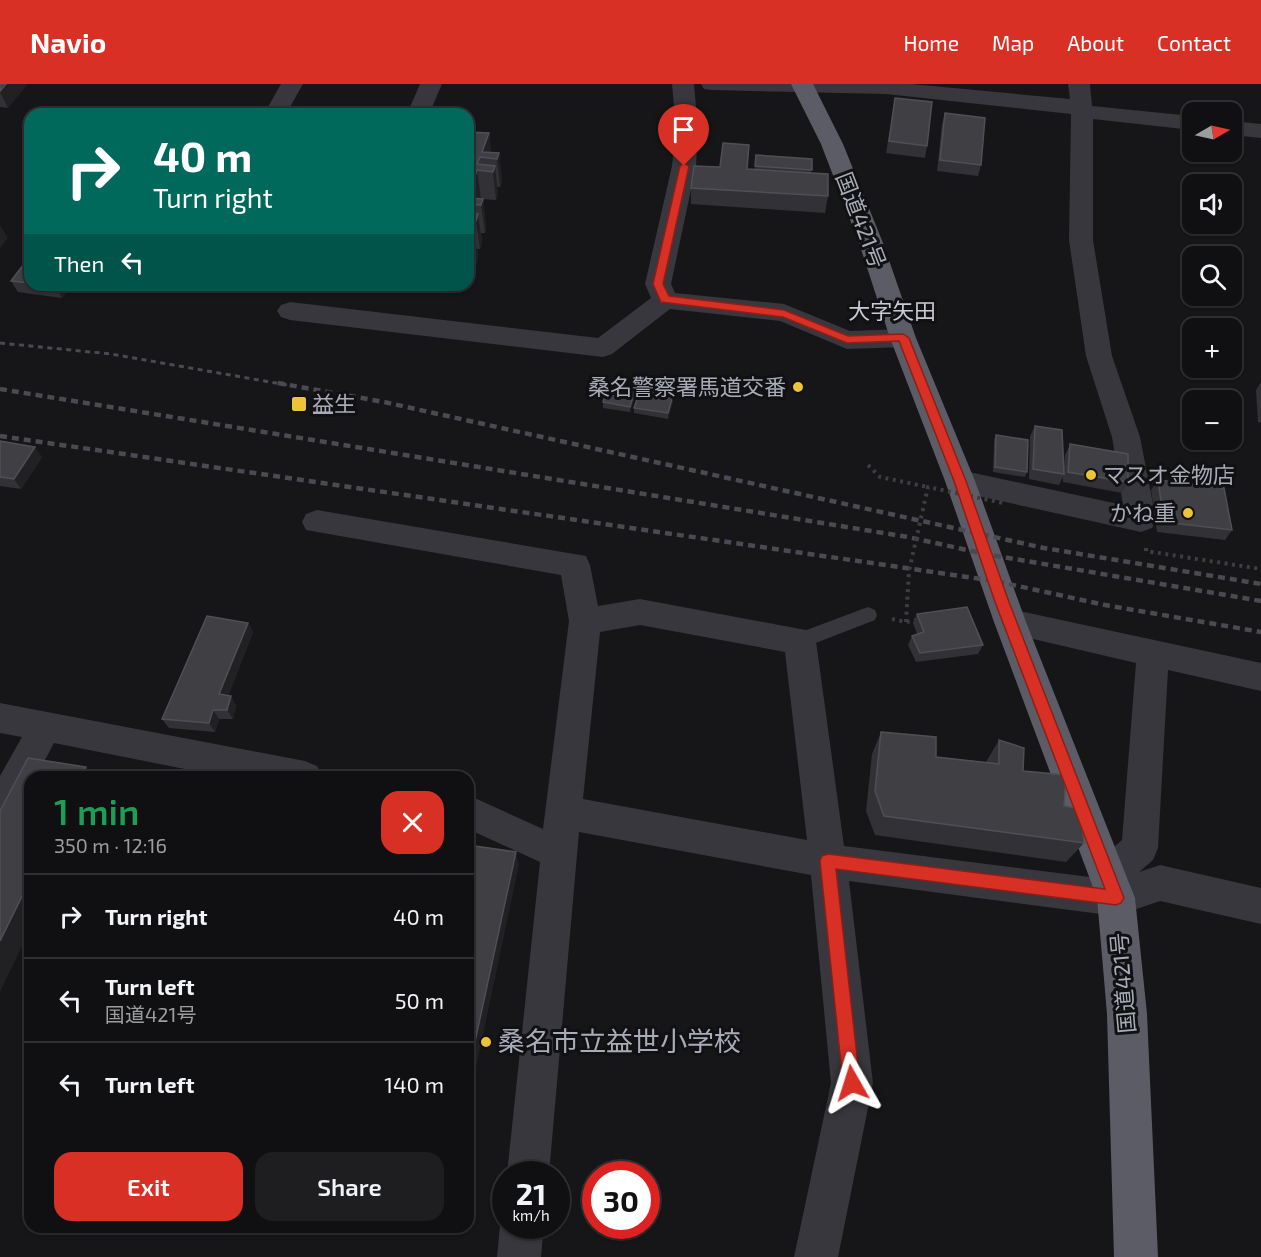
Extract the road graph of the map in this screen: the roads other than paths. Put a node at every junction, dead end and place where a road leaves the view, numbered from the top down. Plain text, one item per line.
1 (292, 84) edge
2 (430, 84) edge
3 (683, 84) edge
4 (712, 84) edge
5 (1079, 84) edge
6 (803, 85) edge
7 (279, 108) edge
8 (420, 108) edge
9 (1082, 111) junction
10 (1182, 122) edge
11 (1242, 129) edge
12 (1261, 131) edge
13 (665, 300) junction
14 (290, 311) dead end
15 (903, 338) junction
16 (960, 481) junction
17 (317, 522) dead end
18 (868, 615) road end
19 (585, 621) junction
20 (1010, 622) junction
21 (800, 641) junction
22 (1154, 654) junction
23 (1261, 677) edge
24 (0, 718) edge
25 (45, 727) junction
26 (274, 771) edge
27 (0, 811) edge
28 (563, 812) junction
29 (474, 814) edge
30 (559, 851) junction
31 (828, 861) junction
32 (1112, 887) junction
33 (1261, 906) edge
34 (529, 1161) edge
35 (521, 1239) edge
36 (519, 1257) edge
37 (816, 1257) edge
38 (1136, 1257) edge

1 - 7 street
2 - 8 street
3 - 13 street
4 - 6 street
5 - 9 street
6 - 9 street
6 - 15 highway, 国道421号
9 - 10 street
9 - 16 street
11 - 12 street
13 - 14 street
13 - 15 street
15 - 16 highway, 国道421号
16 - 20 highway, 国道421号
17 - 19 street
18 - 21 lane
19 - 21 street
19 - 28 street
20 - 22 street
20 - 32 highway, 国道421号
21 - 31 street
22 - 23 street
22 - 32 street
24 - 25 street
25 - 26 street
25 - 27 street
28 - 30 street
28 - 31 street
29 - 30 street
30 - 34 street
31 - 32 street
31 - 37 street
32 - 33 street
32 - 38 highway, 国道421号
35 - 36 street

